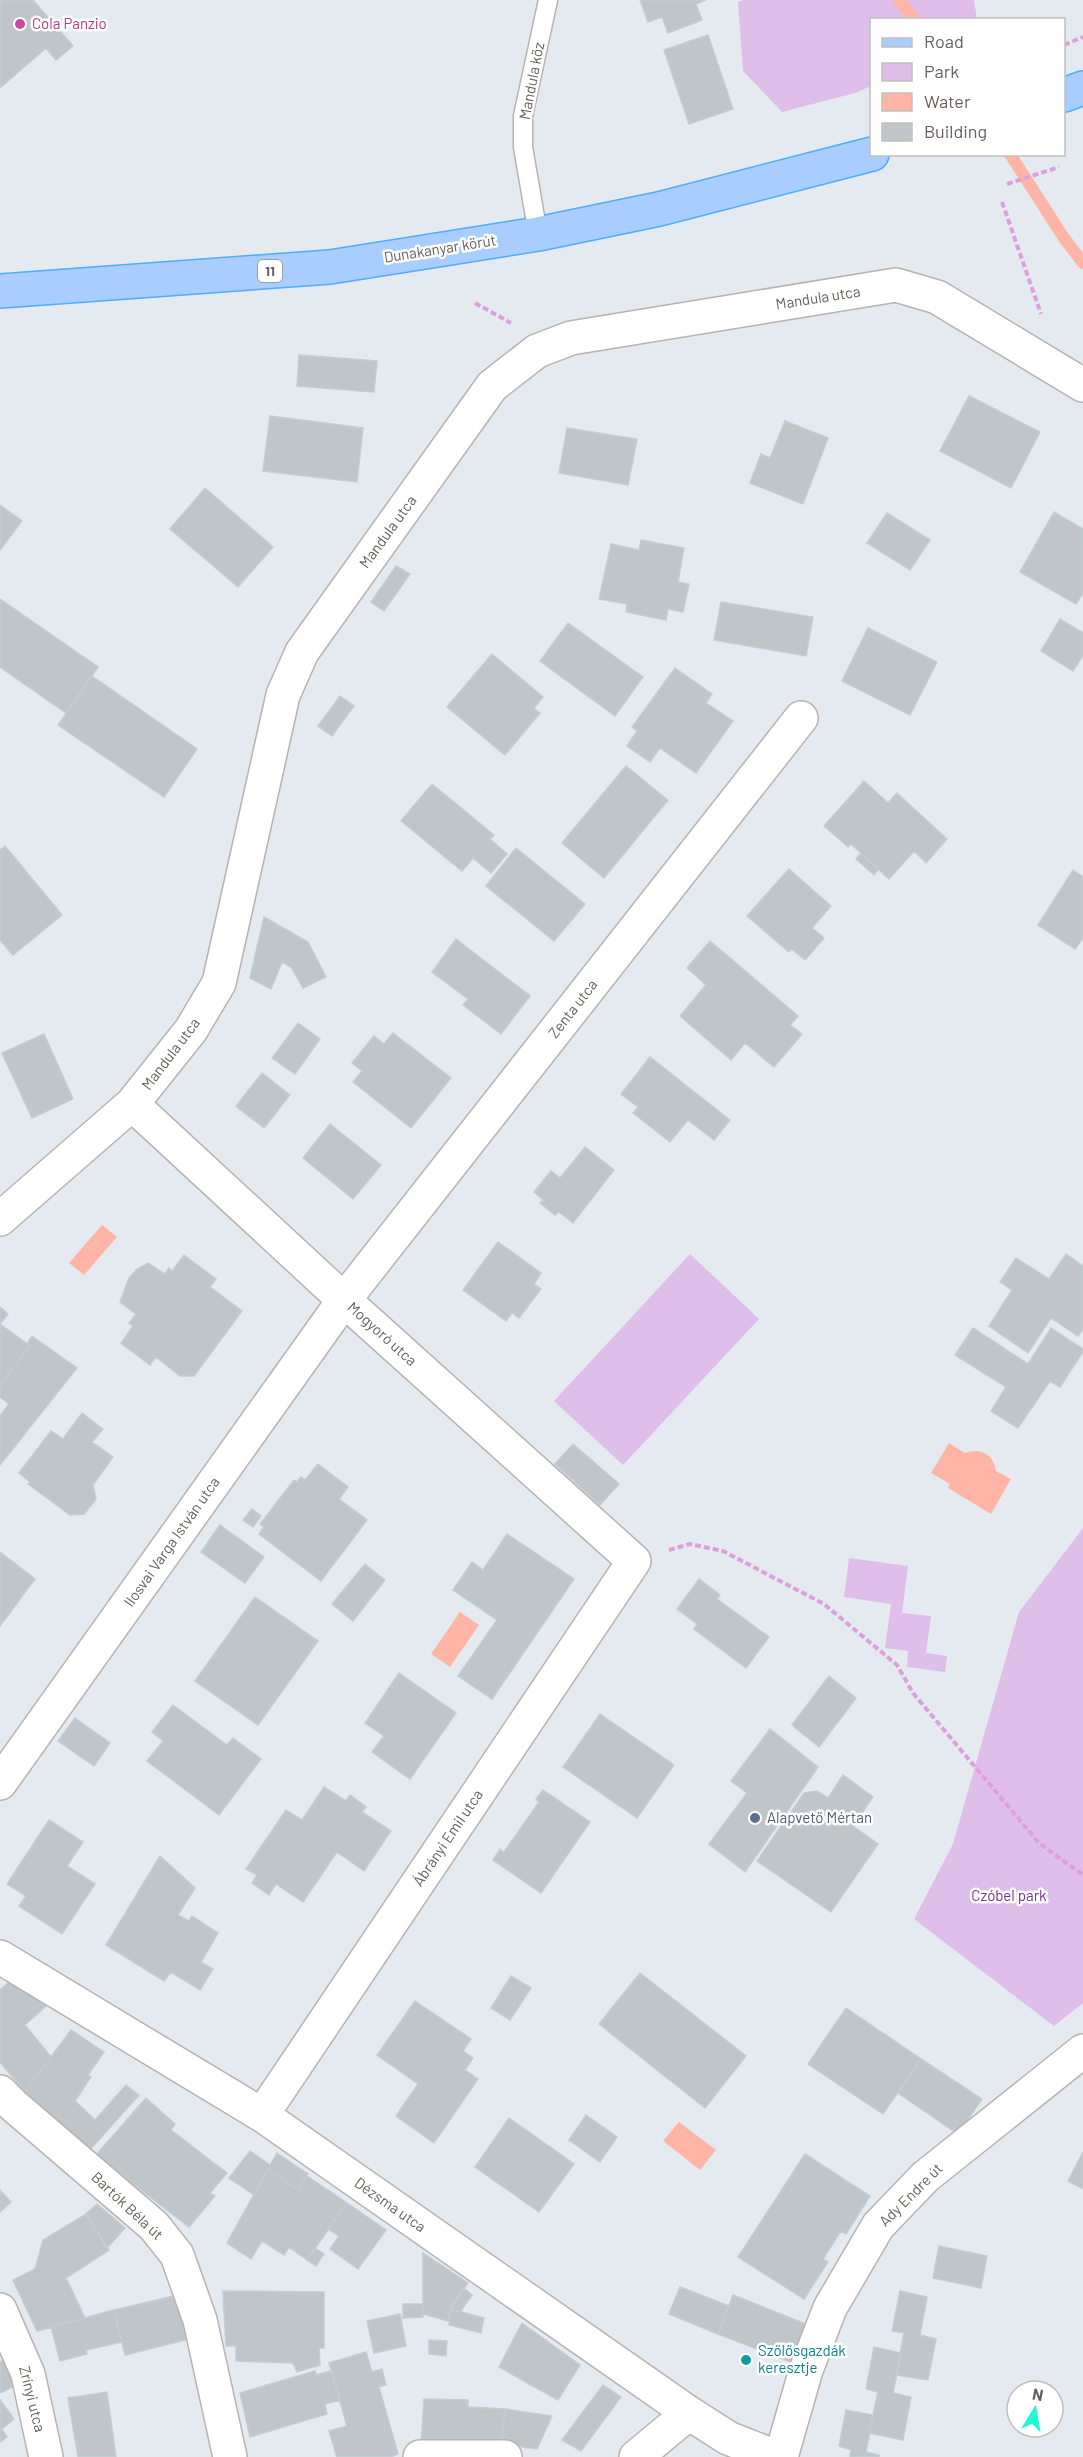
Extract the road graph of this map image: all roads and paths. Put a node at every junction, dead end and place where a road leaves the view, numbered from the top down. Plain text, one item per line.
1 (548, 0) edge
2 (1083, 37) edge
3 (1065, 45) edge
4 (1083, 88) edge
5 (1065, 95) edge
6 (870, 155) edge
7 (1059, 167) dead end
8 (1007, 184) dead end
9 (1002, 202) dead end
10 (538, 234) junction
11 (0, 291) edge
12 (1037, 356) junction
13 (1083, 385) edge
14 (801, 718) dead end
15 (132, 1104) junction
16 (0, 1219) edge
17 (344, 1300) junction
18 (634, 1561) junction
19 (0, 1783) edge
20 (1083, 1875) edge
21 (0, 1957) edge
22 (1083, 2051) edge
23 (0, 2092) edge
24 (262, 2115) junction
25 (0, 2310) edge
26 (689, 2413) junction
27 (46, 2457) edge
28 (230, 2457) edge
29 (420, 2457) edge
30 (505, 2457) edge
31 (636, 2457) edge
32 (776, 2457) edge
33 (781, 2457) edge

1 - 10 lane, Mandula köz
2 - 3 path
4 - 5 main road
6 - 10 main road, Dunakanyar körút / 11
7 - 8 path
9 - 12 path
10 - 11 main road, Dunakanyar körút / 11
12 - 13 street, Mandula utca
12 - 15 street, Mandula utca
14 - 17 street, Zenta utca
15 - 16 street, Mandula utca
15 - 17 street, Mogyoró utca
17 - 18 street, Mogyoró utca
17 - 19 street, Ilosvai Varga István utca
18 - 20 path
18 - 24 street, Ábrányi Emil utca
21 - 24 street, Dézsma utca
22 - 33 street, Ady Endre út
23 - 28 street, Bartók Béla út
24 - 26 street, Dézsma utca
25 - 27 street, Zrínyi utca
26 - 31 street
26 - 32 street, Dézsma utca
29 - 30 street

